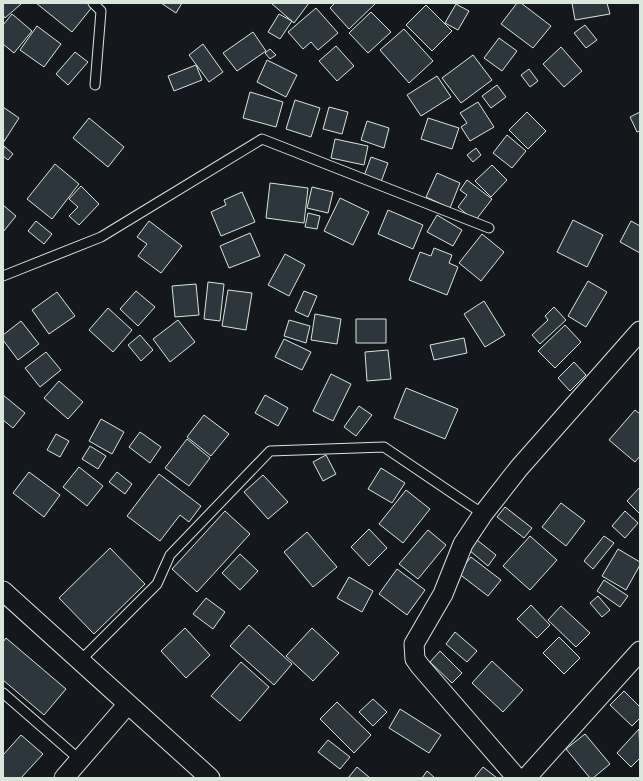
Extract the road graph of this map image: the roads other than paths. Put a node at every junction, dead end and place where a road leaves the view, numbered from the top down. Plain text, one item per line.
1 (93, 3) edge
2 (95, 85) dead end
3 (489, 228) dead end
4 (3, 276) edge
5 (640, 331) edge
6 (483, 514) junction
7 (3, 591) edge
8 (640, 651) edge
9 (80, 661) junction
10 (3, 693) edge
11 (128, 704) junction
12 (80, 760) junction
13 (64, 778) edge
14 (210, 778) edge
15 (517, 778) edge
16 (526, 778) edge

1 - 2 lane
3 - 4 lane
5 - 6 street
6 - 9 lane
6 - 15 street
7 - 9 street
8 - 16 street
9 - 11 street
10 - 12 lane
11 - 12 street
11 - 14 street
12 - 13 street

